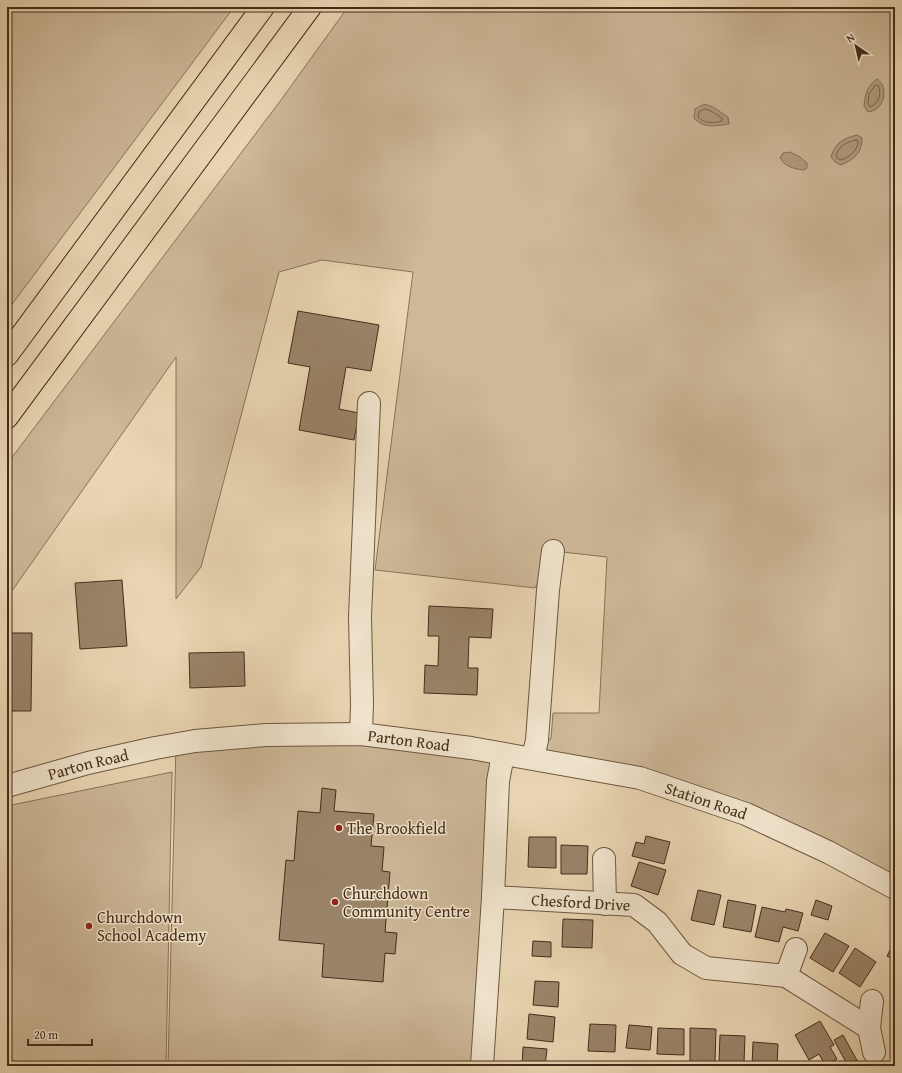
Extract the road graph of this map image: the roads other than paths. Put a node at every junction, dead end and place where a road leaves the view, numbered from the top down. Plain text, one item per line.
1 (263, 7) edge
2 (310, 7) edge
3 (7, 355) edge
4 (369, 402) dead end
5 (7, 417) edge
6 (553, 551) dead end
7 (361, 734) junction
8 (503, 754) junction
9 (533, 758) junction
10 (7, 786) edge
11 (604, 859) dead end
12 (895, 888) edge
13 (493, 898) junction
14 (605, 904) junction
15 (796, 949) dead end
16 (786, 976) junction
17 (872, 1001) dead end
18 (869, 1028) junction
19 (874, 1052) dead end
20 (482, 1066) edge

1 - 3 highway
2 - 5 highway
4 - 7 street
6 - 9 street
7 - 8 street, Parton Road
7 - 10 street, Parton Road
8 - 9 street, Station Road
8 - 13 street
9 - 12 street, Station Road
11 - 14 street
13 - 14 street, Chesford Drive
13 - 20 street
14 - 16 street, Chesford Drive
15 - 16 street
16 - 18 street, Chesford Drive
17 - 18 street
18 - 19 street

